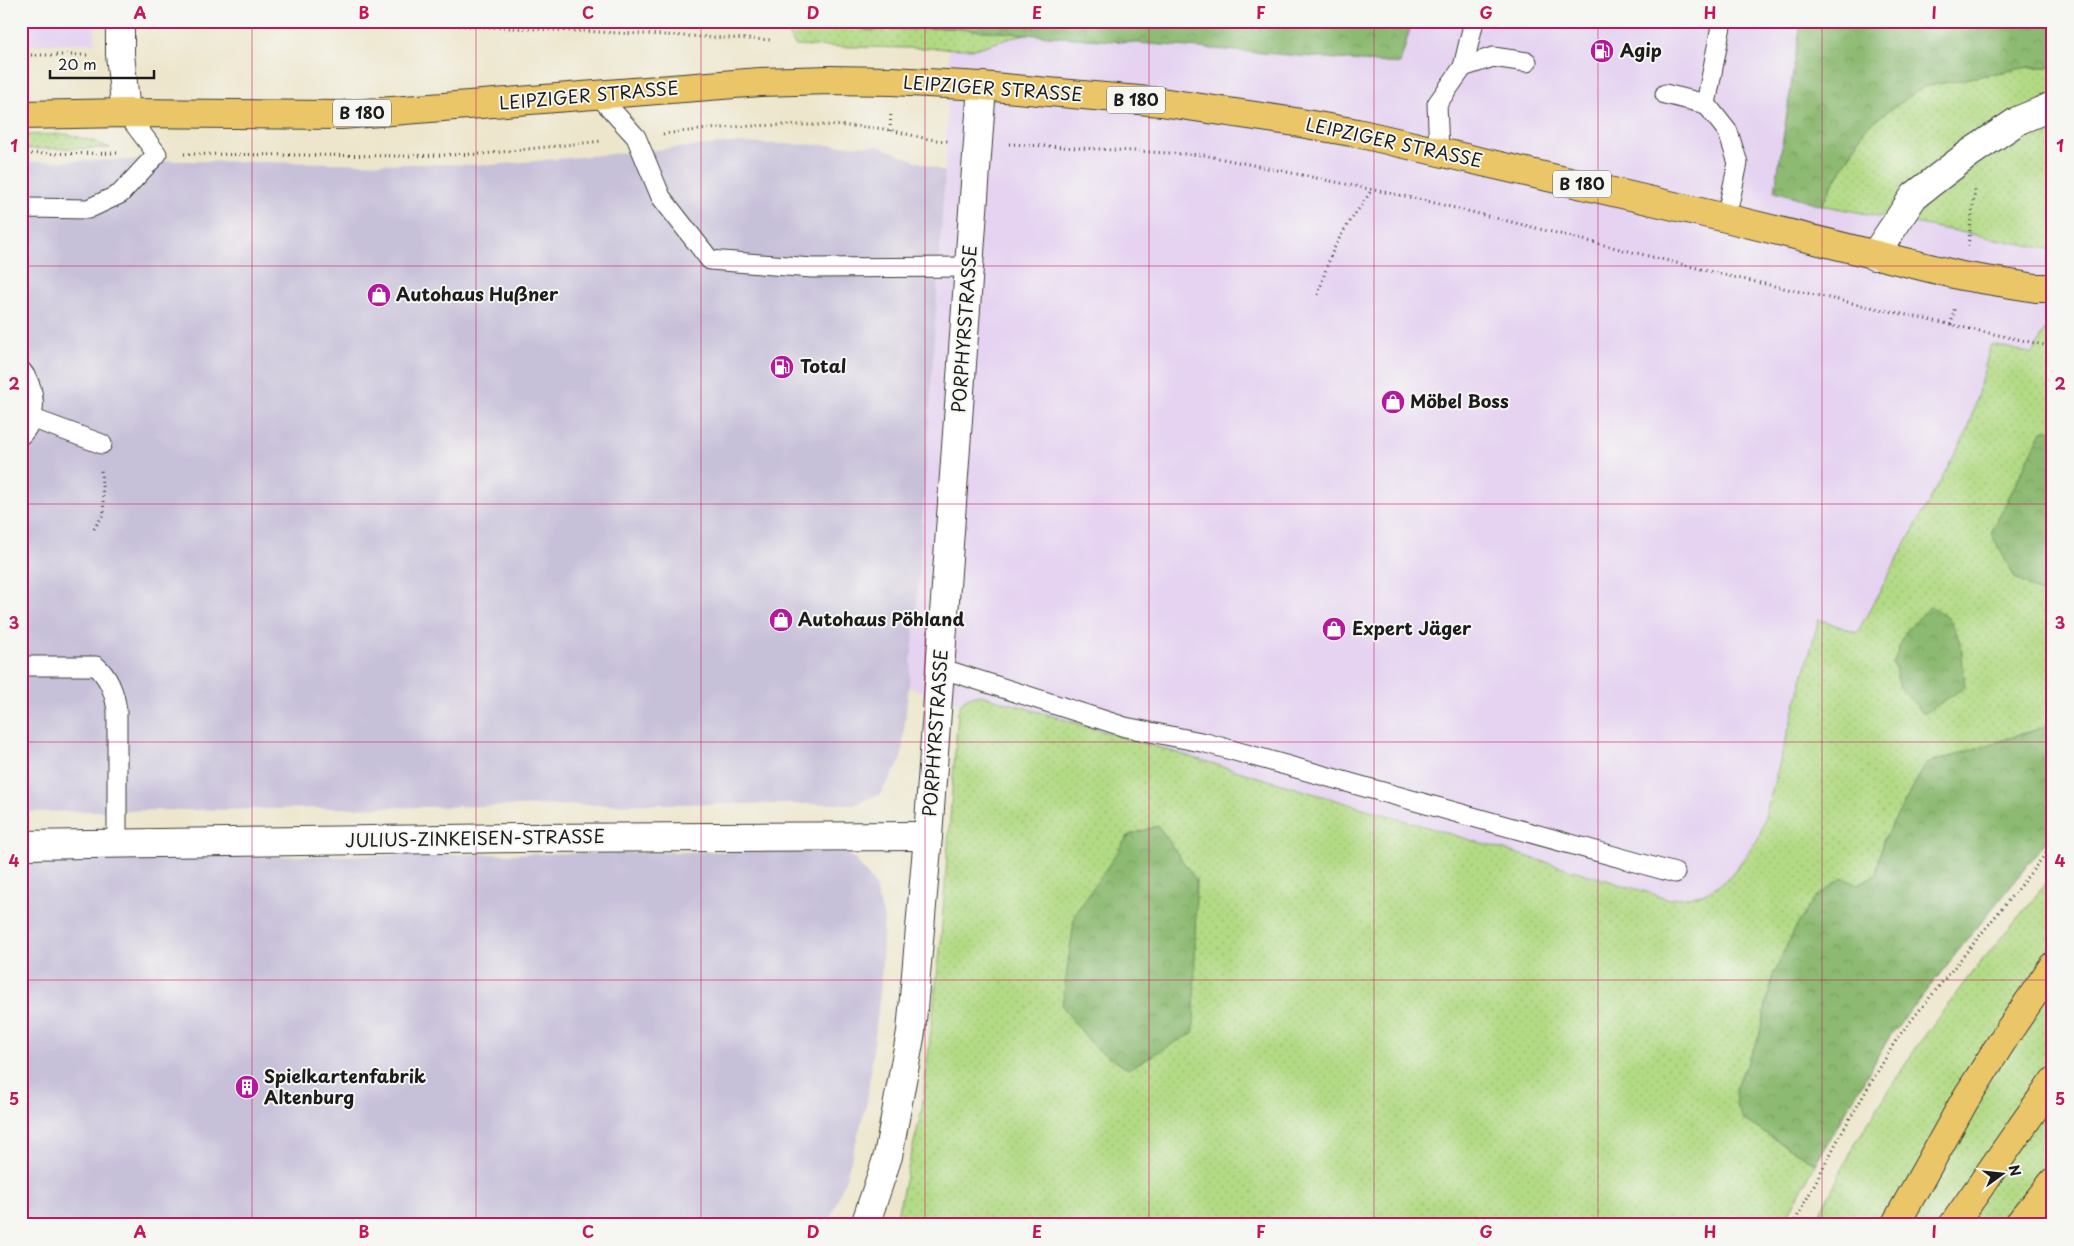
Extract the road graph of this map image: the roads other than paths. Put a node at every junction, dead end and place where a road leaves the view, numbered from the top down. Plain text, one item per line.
1 (120, 21) edge
2 (1474, 21) edge
3 (1722, 21) edge
4 (1527, 62) dead end
5 (1463, 67) junction
6 (982, 86) junction
7 (1664, 94) dead end
8 (598, 96) junction
9 (1706, 104) junction
10 (2053, 106) edge
11 (126, 113) junction
12 (21, 115) edge
13 (1439, 151) junction
14 (21, 210) edge
15 (1726, 218) junction
16 (1874, 256) junction
17 (970, 267) junction
18 (2053, 288) edge
19 (21, 370) edge
20 (31, 418) junction
21 (21, 435) edge
22 (101, 444) road end
23 (21, 666) edge
24 (940, 668) junction
25 (928, 836) junction
26 (117, 843) junction
27 (21, 844) edge
28 (1675, 873) dead end
29 (2053, 966) edge
30 (2053, 1082) edge
31 (2053, 1182) edge
32 (865, 1225) edge
33 (1895, 1225) edge
34 (1953, 1225) edge
35 (2018, 1225) edge

1 - 11 street
2 - 5 lane
3 - 9 lane
4 - 5 lane
5 - 13 lane
6 - 8 main road, LEIPZIGER STRASSE / B 180
6 - 13 main road, LEIPZIGER STRASSE / B 180
6 - 17 street, PORPHYRSTRASSE
7 - 9 lane
8 - 11 main road, LEIPZIGER STRASSE / B 180
8 - 17 lane
9 - 15 lane
10 - 16 street
11 - 12 main road, LEIPZIGER STRASSE / B 180
11 - 14 lane
13 - 15 main road, LEIPZIGER STRASSE / B 180
15 - 16 main road, LEIPZIGER STRASSE / B 180
16 - 18 main road, LEIPZIGER STRASSE / B 180
17 - 24 street, PORPHYRSTRASSE
19 - 20 lane
20 - 21 lane
20 - 22 lane
23 - 26 lane
24 - 25 street, PORPHYRSTRASSE
24 - 28 lane
25 - 26 street, JULIUS-ZINKEISEN-STRASSE
25 - 32 street, PORPHYRSTRASSE
26 - 27 street, JULIUS-ZINKEISEN-STRASSE
29 - 33 main road
30 - 34 main road
31 - 35 main road

